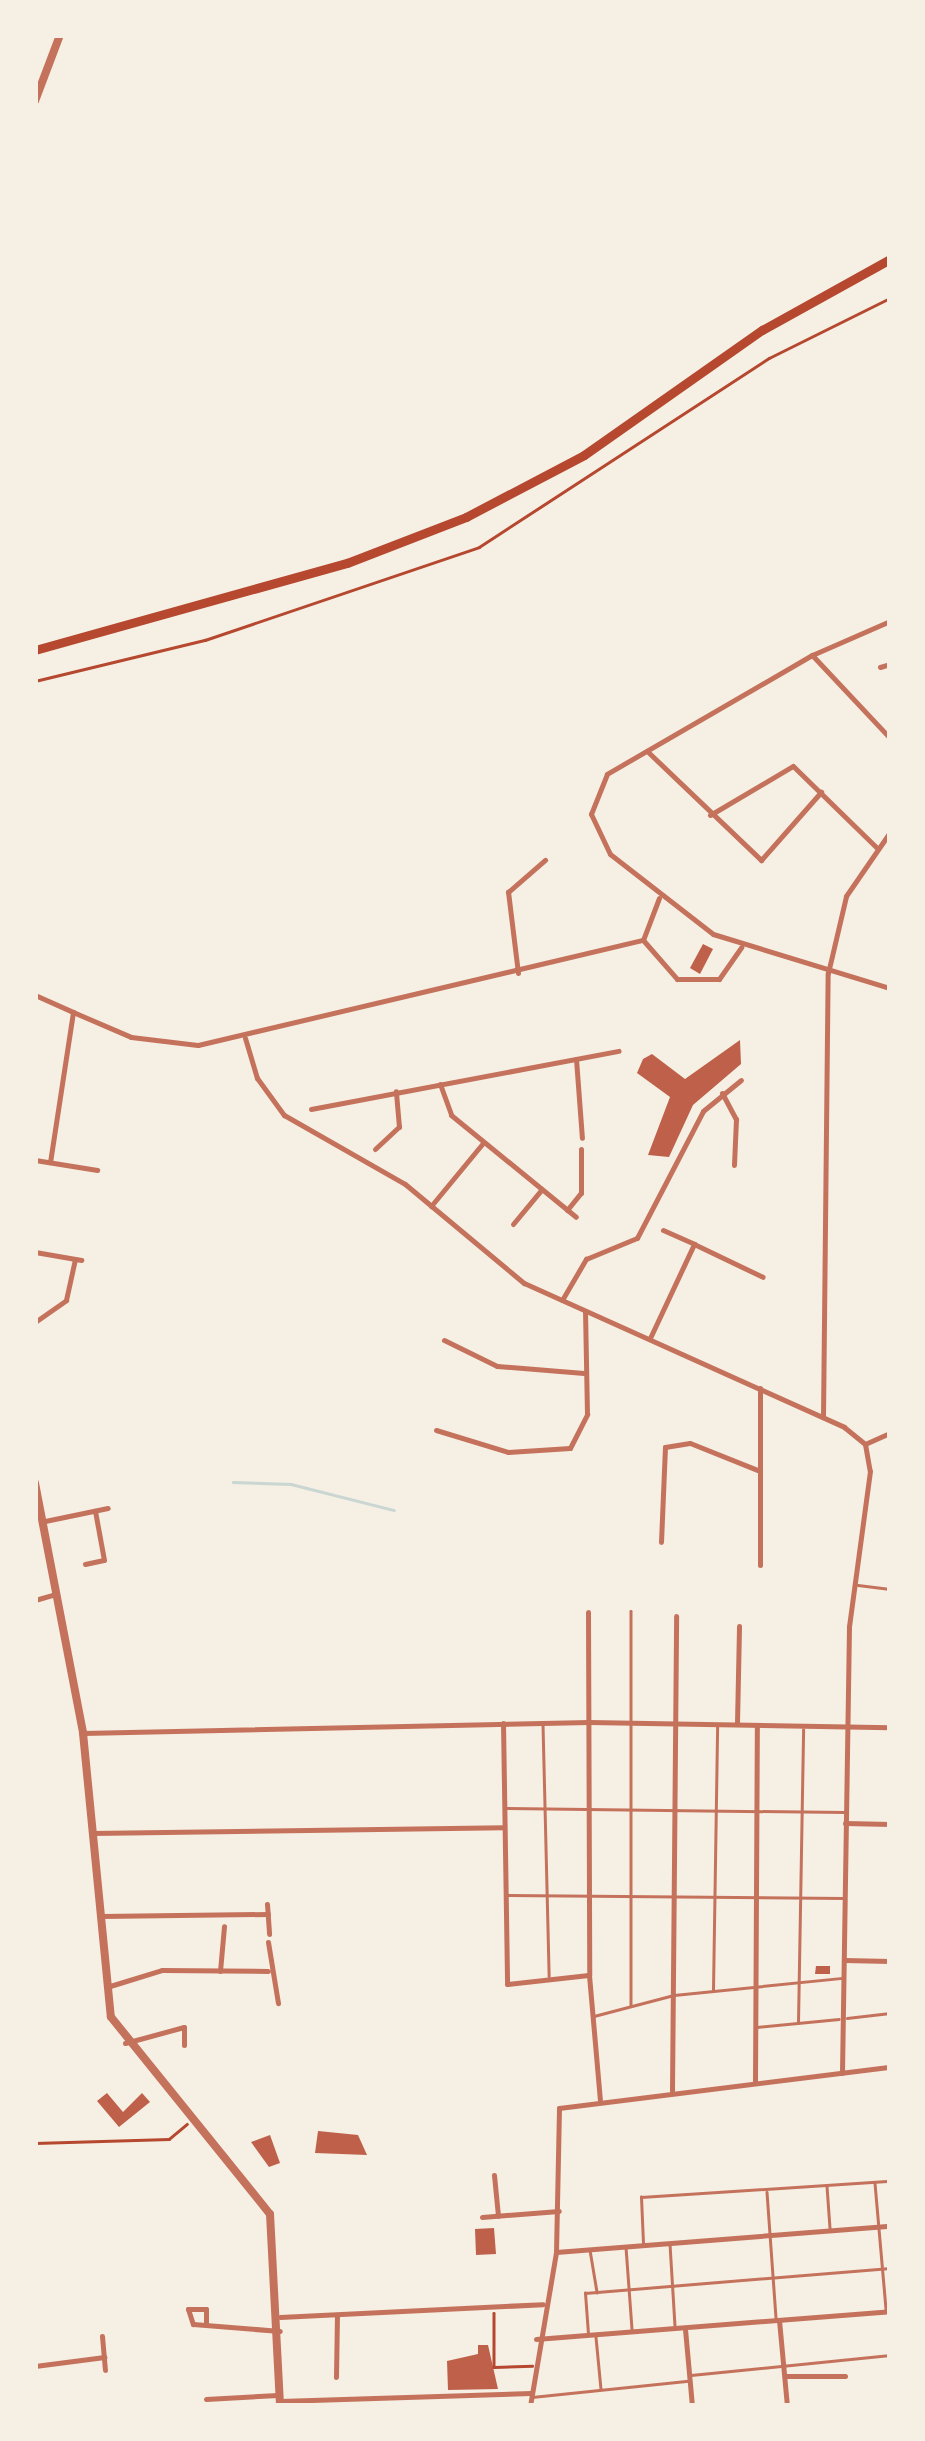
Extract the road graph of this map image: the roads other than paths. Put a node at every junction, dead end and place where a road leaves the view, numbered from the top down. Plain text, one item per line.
1 (60, 35) edge
2 (35, 102) edge
3 (890, 259) edge
4 (890, 621) edge
5 (35, 650) edge
6 (812, 655) junction
7 (890, 664) edge
8 (880, 666) dead end
9 (890, 738) edge
10 (647, 751) junction
11 (821, 792) junction
12 (710, 814) junction
13 (890, 832) edge
14 (876, 847) junction
15 (545, 860) dead end
16 (660, 898) junction
17 (643, 940) junction
18 (742, 947) junction
19 (828, 973) junction
20 (518, 974) junction
21 (890, 988) edge
22 (35, 995) edge
23 (73, 1012) junction
24 (245, 1038) junction
25 (620, 1051) dead end
26 (576, 1059) junction
27 (741, 1080) dead end
28 (440, 1084) junction
29 (396, 1091) junction
30 (722, 1092) junction
31 (311, 1109) dead end
32 (582, 1138) dead end
33 (484, 1142) junction
34 (376, 1149) dead end
35 (581, 1149) dead end
36 (35, 1160) edge
37 (50, 1162) junction
38 (734, 1166) dead end
39 (97, 1170) dead end
40 (542, 1189) junction
41 (431, 1206) junction
42 (566, 1210) junction
43 (520, 1216) junction
44 (576, 1217) dead end
45 (527, 1222) dead end
46 (513, 1224) dead end
47 (663, 1230) dead end
48 (694, 1244) junction
49 (35, 1252) edge
50 (762, 1277) dead end
51 (562, 1300) junction
52 (585, 1310) junction
53 (35, 1322) edge
54 (650, 1338) junction
55 (444, 1340) dead end
56 (586, 1374) junction
57 (760, 1388) junction
58 (822, 1417) junction
59 (436, 1430) dead end
60 (890, 1434) edge
61 (865, 1444) junction
62 (760, 1471) junction
63 (35, 1483) edge
64 (108, 1508) dead end
65 (95, 1511) junction
66 (44, 1521) junction
67 (661, 1542) dead end
68 (86, 1564) dead end
69 (760, 1565) dead end
70 (858, 1585) junction
71 (890, 1589) edge
72 (58, 1593) junction
73 (35, 1600) edge
74 (588, 1612) dead end
75 (631, 1612) dead end
76 (676, 1616) dead end
77 (739, 1626) dead end
78 (544, 1722) junction
79 (589, 1722) junction
80 (632, 1722) junction
81 (503, 1723) junction
82 (675, 1723) junction
83 (717, 1724) junction
84 (737, 1724) junction
85 (758, 1725) junction
86 (803, 1726) junction
87 (847, 1726) junction
88 (890, 1727) edge
89 (84, 1733) junction
90 (890, 1801) edge
91 (545, 1807) junction
92 (504, 1808) junction
93 (589, 1808) junction
94 (632, 1809) junction
95 (676, 1810) junction
96 (716, 1810) junction
97 (758, 1811) junction
98 (802, 1812) junction
99 (846, 1812) junction
100 (846, 1822) junction
101 (889, 1824) edge
102 (504, 1827) junction
103 (92, 1833) junction
104 (547, 1894) junction
105 (589, 1894) junction
106 (504, 1895) junction
107 (632, 1895) junction
108 (675, 1896) junction
109 (714, 1898) junction
110 (756, 1898) junction
111 (800, 1898) junction
112 (844, 1898) junction
113 (267, 1904) dead end
114 (268, 1914) junction
115 (99, 1916) junction
116 (224, 1926) dead end
117 (844, 1960) junction
118 (890, 1961) edge
119 (268, 1971) junction
120 (220, 1972) junction
121 (589, 1975) junction
122 (844, 1978) junction
123 (548, 1980) junction
124 (799, 1982) junction
125 (107, 1986) junction
126 (755, 1986) junction
127 (713, 1990) junction
128 (674, 1995) junction
129 (278, 2003) dead end
130 (631, 2006) junction
131 (890, 2013) edge
132 (592, 2016) junction
133 (843, 2018) junction
134 (798, 2023) junction
135 (755, 2027) junction
136 (125, 2043) junction
137 (184, 2045) dead end
138 (890, 2067) edge
139 (842, 2074) junction
140 (755, 2083) junction
141 (672, 2091) junction
142 (600, 2100) junction
143 (494, 2175) dead end
144 (890, 2181) edge
145 (875, 2182) junction
146 (827, 2185) junction
147 (767, 2190) junction
148 (559, 2211) junction
149 (498, 2216) junction
150 (482, 2217) dead end
151 (878, 2226) junction
152 (890, 2226) edge
153 (830, 2230) junction
154 (770, 2236) junction
155 (670, 2242) junction
156 (643, 2244) junction
157 (626, 2246) junction
158 (589, 2249) junction
159 (556, 2252) junction
160 (882, 2268) junction
161 (890, 2268) edge
162 (773, 2276) junction
163 (673, 2286) junction
164 (630, 2290) junction
165 (597, 2292) junction
166 (543, 2304) junction
167 (888, 2311) edge
168 (337, 2316) junction
169 (280, 2317) junction
170 (778, 2320) junction
171 (206, 2324) dead end
172 (685, 2328) junction
173 (676, 2329) junction
174 (280, 2331) junction
175 (633, 2332) junction
176 (102, 2336) dead end
177 (592, 2336) junction
178 (536, 2339) junction
179 (890, 2355) edge
180 (104, 2357) junction
181 (35, 2366) edge
182 (784, 2366) junction
183 (105, 2370) dead end
184 (785, 2376) junction
185 (845, 2376) dead end
186 (336, 2377) dead end
187 (689, 2378) junction
188 (601, 2390) junction
189 (530, 2395) junction
190 (206, 2399) dead end
191 (280, 2401) edge
192 (530, 2406) edge
193 (692, 2406) edge
194 (786, 2406) edge

1 - 2 street
3 - 5 main road
4 - 6 street
6 - 9 street
6 - 10 street
7 - 8 street
10 - 12 street
10 - 16 street
11 - 12 street
11 - 12 street
11 - 14 street
13 - 14 street
14 - 19 street
15 - 20 street
16 - 17 street
16 - 18 street
17 - 18 street
17 - 20 street
18 - 19 street
19 - 21 street
19 - 58 street
20 - 24 street
22 - 23 street
23 - 24 street
23 - 37 street
24 - 41 street
25 - 26 street
26 - 28 street
26 - 32 street
27 - 30 street
28 - 29 street
28 - 33 street
29 - 31 street
29 - 34 street
30 - 38 street
30 - 51 street
33 - 40 street
33 - 41 street
35 - 42 street
36 - 37 street
37 - 39 street
40 - 42 street
40 - 43 street
41 - 51 street
42 - 44 street
43 - 45 street
43 - 46 street
47 - 48 street
48 - 50 street
48 - 54 street
49 - 53 street
51 - 52 street
52 - 54 street
52 - 56 street
54 - 57 street
55 - 56 street
56 - 59 street
57 - 58 street
57 - 62 street
58 - 61 street
60 - 61 street
61 - 70 street
62 - 67 street
62 - 69 street
63 - 66 street
64 - 65 street
65 - 66 street
65 - 68 street
66 - 72 street
70 - 71 lane
70 - 87 street
72 - 73 street
72 - 89 street
74 - 79 street
75 - 80 lane
76 - 82 street
77 - 84 street
78 - 79 street
78 - 81 street
78 - 91 lane
79 - 80 street
79 - 93 street
80 - 82 street
80 - 94 lane
81 - 89 street
81 - 92 street
82 - 83 street
82 - 95 street
83 - 84 street
83 - 96 lane
84 - 85 street
85 - 86 street
85 - 97 street
86 - 87 street
86 - 98 lane
87 - 88 street
87 - 99 street
89 - 103 street
90 - 101 lane
91 - 92 lane
91 - 93 lane
91 - 104 lane
92 - 102 street
93 - 94 lane
93 - 105 street
94 - 95 lane
94 - 107 lane
95 - 96 lane
95 - 108 street
96 - 97 lane
96 - 109 lane
97 - 98 lane
97 - 110 street
98 - 99 lane
98 - 111 lane
99 - 100 street
100 - 101 street
100 - 112 street
102 - 103 street
102 - 106 street
103 - 115 street
104 - 105 lane
104 - 106 lane
104 - 123 lane
105 - 107 lane
105 - 121 street
106 - 123 street
107 - 108 lane
107 - 130 lane
108 - 109 lane
108 - 128 street
109 - 110 lane
109 - 127 lane
110 - 111 lane
110 - 126 street
111 - 112 lane
111 - 124 lane
112 - 117 street
113 - 114 street
114 - 115 street
114 - 119 street
115 - 125 street
116 - 120 street
117 - 118 street
117 - 122 street
119 - 120 street
119 - 129 street
120 - 125 street
121 - 123 street
121 - 132 street
122 - 124 lane
122 - 133 street
124 - 126 lane
124 - 134 lane
125 - 136 street
126 - 127 lane
126 - 135 street
127 - 128 lane
128 - 130 lane
128 - 141 street
130 - 132 lane
131 - 133 lane
132 - 142 street
133 - 134 lane
133 - 139 street
134 - 135 lane
135 - 140 street
136 - 137 street
136 - 169 street
138 - 139 street
139 - 140 street
140 - 141 street
141 - 142 street
142 - 148 street
143 - 149 street
144 - 145 lane
145 - 146 lane
145 - 151 lane
146 - 147 lane
146 - 153 lane
147 - 154 lane
147 - 156 lane
148 - 149 street
148 - 159 street
149 - 150 street
151 - 152 street
151 - 153 street
151 - 160 lane
153 - 154 street
154 - 155 street
154 - 162 lane
155 - 156 street
155 - 163 lane
156 - 157 street
157 - 158 street
157 - 164 lane
158 - 159 street
158 - 165 lane
159 - 166 street
160 - 161 lane
160 - 162 lane
160 - 167 lane
162 - 163 lane
162 - 170 lane
163 - 164 lane
163 - 173 lane
164 - 165 lane
164 - 175 lane
165 - 177 lane
166 - 168 street
166 - 178 street
167 - 170 street
168 - 169 street
168 - 186 street
169 - 174 street
170 - 172 street
170 - 182 street
171 - 174 street
172 - 173 street
172 - 187 street
173 - 175 street
174 - 191 street
175 - 177 street
176 - 180 street
177 - 178 street
177 - 188 lane
178 - 189 street
179 - 182 lane
180 - 181 street
180 - 183 street
182 - 184 street
182 - 187 lane
184 - 185 street
184 - 194 street
187 - 188 lane
187 - 193 street
188 - 189 lane
189 - 191 street
189 - 192 street
190 - 191 street

